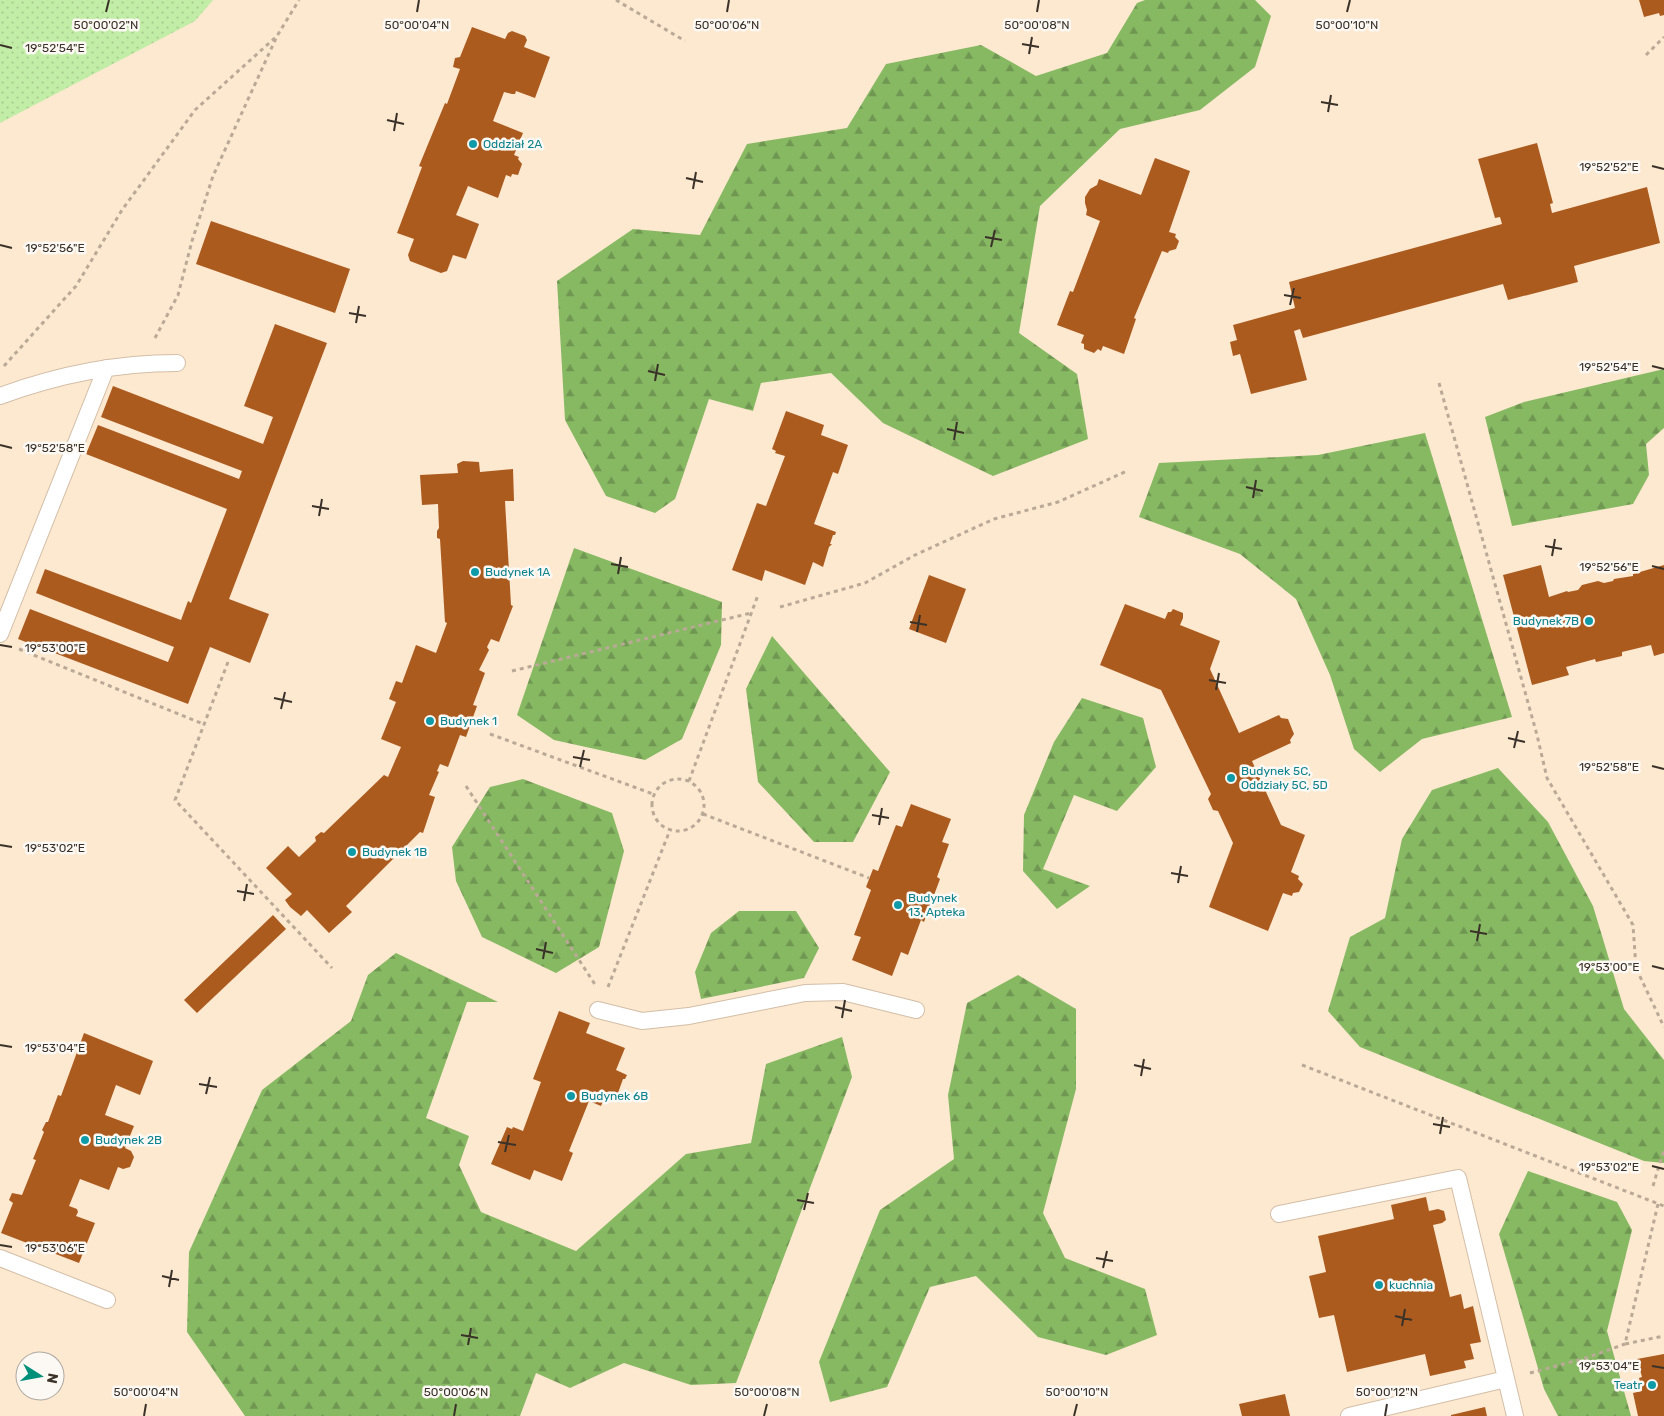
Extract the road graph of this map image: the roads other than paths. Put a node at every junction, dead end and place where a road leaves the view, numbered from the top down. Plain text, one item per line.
1 (177, 363) dead end
2 (106, 368) junction
3 (0, 396) edge
4 (0, 634) edge
5 (601, 1004) road end
6 (916, 1010) dead end
7 (1279, 1214) dead end
8 (0, 1258) edge
9 (107, 1300) dead end
10 (1506, 1379) junction
11 (1350, 1416) edge
12 (1515, 1416) edge

1 - 2 lane
2 - 3 lane
2 - 4 lane
5 - 6 lane
7 - 10 lane
8 - 9 lane
10 - 11 lane
10 - 12 lane

